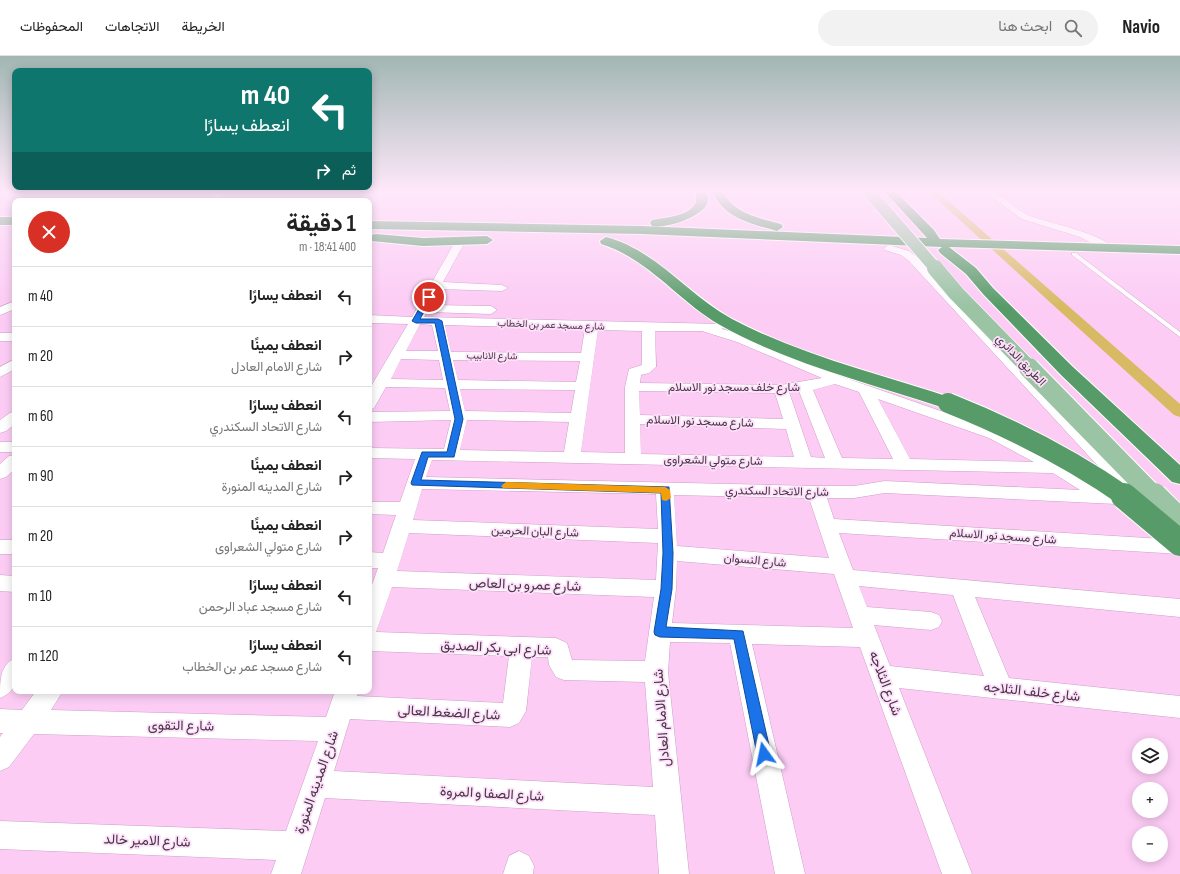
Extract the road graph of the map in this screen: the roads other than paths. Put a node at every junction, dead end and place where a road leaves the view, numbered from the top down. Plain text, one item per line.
1 (476, 230) edge
2 (518, 230) edge
3 (623, 230) edge
4 (795, 230) edge
5 (902, 230) edge
6 (911, 230) edge
7 (927, 230) edge
8 (1069, 230) edge
9 (372, 232) edge
10 (534, 233) junction
11 (601, 235) junction
12 (372, 237) edge
13 (866, 240) junction
14 (460, 242) junction
15 (943, 247) junction
16 (889, 248) junction
17 (1108, 248) junction
18 (1180, 250) edge
19 (1067, 251) junction
20 (1180, 257) edge
21 (435, 285) junction
22 (502, 288) dead end
23 (423, 308) junction
24 (491, 310) dead end
25 (372, 319) edge
26 (416, 321) junction
27 (438, 321) junction
28 (592, 325) junction
29 (733, 326) junction
30 (648, 327) junction
31 (705, 328) junction
32 (1180, 335) edge
33 (0, 337) edge
34 (12, 337) edge
35 (396, 355) junction
36 (446, 356) junction
37 (588, 356) junction
38 (12, 365) edge
39 (0, 373) edge
40 (835, 379) junction
41 (380, 383) junction
42 (452, 385) junction
43 (583, 386) junction
44 (632, 387) junction
45 (805, 387) junction
46 (781, 390) junction
47 (866, 391) junction
48 (372, 398) edge
49 (458, 415) junction
50 (372, 417) edge
51 (12, 418) edge
52 (578, 418) junction
53 (633, 419) junction
54 (792, 424) junction
55 (0, 428) edge
56 (0, 447) edge
57 (12, 447) edge
58 (372, 453) edge
59 (425, 454) junction
60 (451, 455) junction
61 (572, 457) junction
62 (633, 458) junction
63 (804, 462) junction
64 (12, 463) edge
65 (836, 463) junction
66 (905, 465) junction
67 (1057, 468) junction
68 (0, 473) edge
69 (1180, 477) edge
70 (416, 483) junction
71 (665, 490) junction
72 (816, 492) junction
73 (1105, 497) junction
74 (1138, 498) junction
75 (1180, 502) edge
76 (372, 509) edge
77 (405, 518) junction
78 (1180, 522) edge
79 (827, 525) junction
80 (668, 544) junction
81 (1180, 545) edge
82 (0, 547) edge
83 (12, 547) edge
84 (372, 562) edge
85 (387, 570) junction
86 (844, 572) junction
87 (961, 588) junction
88 (666, 589) junction
89 (1180, 608) edge
90 (860, 615) junction
91 (372, 616) edge
92 (931, 621) dead end
93 (660, 632) junction
94 (739, 634) junction
95 (868, 638) junction
96 (372, 641) edge
97 (522, 647) junction
98 (12, 672) edge
99 (656, 672) junction
100 (883, 676) junction
101 (0, 687) edge
102 (1001, 688) junction
103 (48, 694) edge
104 (1180, 707) edge
105 (341, 709) edge
106 (0, 721) edge
107 (27, 722) junction
108 (0, 758) edge
109 (316, 784) junction
110 (668, 802) junction
111 (0, 835) edge
112 (295, 846) junction
113 (286, 874) edge
114 (674, 874) edge
115 (790, 874) edge
116 (957, 874) edge

1 - 10 highway
2 - 10 highway
3 - 11 highway
4 - 13 highway
5 - 78 main road, الطريق الدائري, bridge
6 - 75 main road, الطريق الدائري
7 - 15 highway
8 - 17 street
9 - 10 highway
10 - 11 highway
10 - 14 highway
11 - 13 highway
11 - 16 highway
11 - 29 highway
12 - 14 highway
13 - 15 highway
14 - 21 street
15 - 16 highway
15 - 19 highway
15 - 69 highway
16 - 74 street
17 - 18 highway
17 - 19 highway
19 - 20 highway
19 - 32 lane
21 - 22 street
21 - 23 street
23 - 24 street
23 - 26 street
25 - 26 street, شارع مسجد عمر بن الخطاب
26 - 27 street, شارع مسجد عمر بن الخطاب
26 - 35 street
27 - 28 street, شارع مسجد عمر بن الخطاب
27 - 36 street
28 - 30 street, شارع مسجد عمر بن الخطاب
28 - 37 street
29 - 31 street, شارع مسجد عمر بن الخطاب
29 - 81 highway, bridge
30 - 31 street, شارع مسجد عمر بن الخطاب
30 - 44 street
31 - 40 street
33 - 34 street
35 - 36 street, شارع الانابيب
35 - 41 street
36 - 37 street, شارع الانابيب
36 - 42 street
37 - 43 street
38 - 39 street
40 - 45 street, شارع خلف مسجد نور الاسلام
40 - 47 street
41 - 42 street
41 - 48 street
42 - 43 street
42 - 49 street
43 - 52 street
44 - 46 street, شارع خلف مسجد نور الاسلام
44 - 53 street
45 - 46 street, شارع خلف مسجد نور الاسلام
45 - 65 street
46 - 54 street
47 - 66 street
47 - 67 street
49 - 50 street
49 - 52 street
49 - 60 street
51 - 55 street
52 - 61 street
53 - 54 street, شارع مسجد نور الاسلام
53 - 62 street
54 - 63 street
56 - 57 street
58 - 59 street, شارع متولي الشعراوى
59 - 60 street, شارع متولي الشعراوى
59 - 70 street
60 - 61 street, شارع متولي الشعراوى
61 - 62 street, شارع متولي الشعراوى
62 - 63 street, شارع متولي الشعراوى
63 - 65 street, شارع متولي الشعراوى
64 - 68 street
65 - 66 street, شارع متولي الشعراوى
66 - 67 street, شارع متولي الشعراوى
67 - 73 street
70 - 71 street, شارع الاتحاد السكندري
70 - 77 street
71 - 72 street, شارع الاتحاد السكندري
71 - 80 street, شارع الامام العادل
72 - 73 street, شارع الاتحاد السكندري
72 - 79 street, شارع الثلاجه
73 - 74 street, شارع الاتحاد السكندري
74 - 81 street
76 - 77 street, شارع البان الحرمين
77 - 80 street, شارع البان الحرمين
77 - 85 street
79 - 81 street, شارع مسجد نور الاسلام
79 - 86 street, شارع الثلاجه
80 - 86 street, شارع النسوان
80 - 88 street, شارع الامام العادل
82 - 83 street
84 - 85 street, شارع عمرو بن العاص
85 - 88 street, شارع عمرو بن العاص
85 - 91 street
86 - 87 street, شارع النسوان
86 - 90 street, شارع الثلاجه
87 - 89 street, شارع النسوان
87 - 102 street
88 - 93 street, شارع الامام العادل
90 - 92 street
90 - 95 street, شارع الثلاجه
93 - 94 street
93 - 99 street, شارع الامام العادل
94 - 95 street
94 - 115 street
95 - 100 street, شارع الثلاجه
96 - 97 street, شارع ابى بكر الصديق
97 - 99 street, شارع ابى بكر الصديق
97 - 105 street, شارع الضغط العالى
98 - 101 street
99 - 110 street, شارع الامام العادل
100 - 102 street, شارع خلف الثلاجه
100 - 116 street, شارع الثلاجه
102 - 104 street, شارع خلف الثلاجه
103 - 107 street
105 - 107 street, شارع التقوى
105 - 109 street, شارع المدينه المنورة
106 - 107 street, شارع التقوى
107 - 108 street
109 - 110 street, شارع الصفا و المروة
109 - 112 street, شارع المدينه المنورة
110 - 114 street, شارع الامام العادل
111 - 112 street, شارع الامير خالد
112 - 113 street, شارع المدينه المنورة

